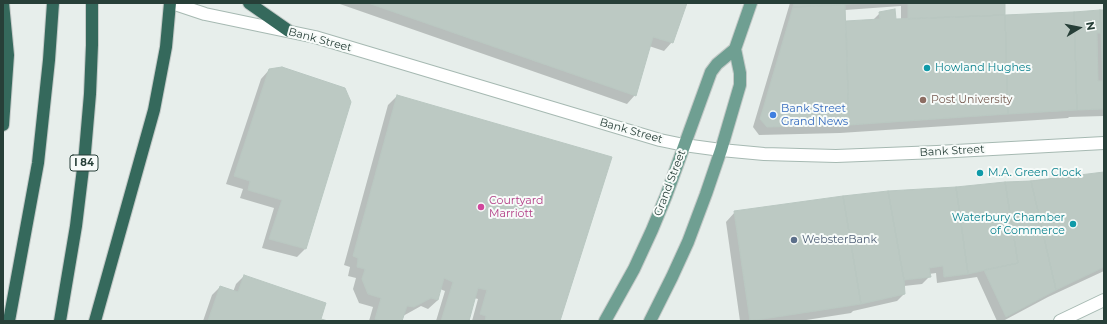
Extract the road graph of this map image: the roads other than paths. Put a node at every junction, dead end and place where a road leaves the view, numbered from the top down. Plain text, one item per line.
1 (3, 3) edge
2 (53, 3) edge
3 (92, 3) edge
4 (171, 3) edge
5 (249, 3) edge
6 (751, 3) edge
7 (289, 31) junction
8 (735, 49) junction
9 (3, 125) edge
10 (1104, 144) edge
11 (684, 145) junction
12 (721, 150) junction
13 (1104, 300) edge
14 (9, 321) edge
15 (60, 321) edge
16 (95, 321) edge
17 (605, 321) edge
18 (650, 321) edge
19 (1060, 321) edge

1 - 9 highway
2 - 14 highway
3 - 15 highway, I 84
4 - 7 main road, Bank Street
4 - 16 highway
5 - 7 highway
6 - 8 main road
7 - 11 main road, Bank Street
8 - 11 main road, Grand Street
8 - 12 main road
10 - 12 main road, Bank Street
11 - 12 main road, Bank Street
11 - 17 main road, Grand Street
12 - 18 main road
13 - 19 main road

